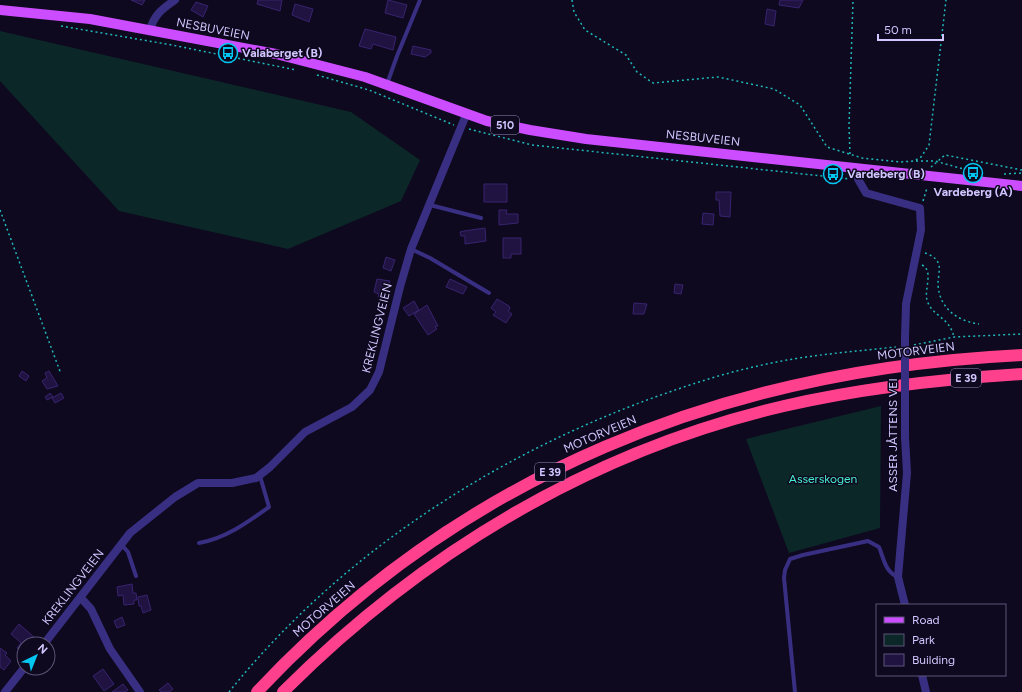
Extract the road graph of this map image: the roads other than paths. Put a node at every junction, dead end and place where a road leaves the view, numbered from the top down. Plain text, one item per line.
1 (175, 0) edge
2 (420, 0) edge
3 (0, 10) edge
4 (150, 30) junction
5 (387, 85) junction
6 (466, 115) junction
7 (858, 169) junction
8 (1022, 186) edge
9 (430, 204) junction
10 (481, 218) dead end
11 (411, 249) junction
12 (489, 293) dead end
13 (1022, 355) edge
14 (1022, 374) edge
15 (260, 476) junction
16 (199, 543) dead end
17 (120, 544) junction
18 (136, 576) dead end
19 (898, 577) junction
20 (81, 598) junction
21 (905, 604) edge
22 (50, 636) edge
23 (18, 676) edge
24 (922, 676) edge
25 (5, 692) edge
26 (140, 692) edge
27 (257, 692) edge
28 (283, 692) edge
29 (795, 692) edge
30 (926, 692) edge

1 - 4 street, NESBUVEIEN
2 - 5 lane
3 - 4 main road, NESBUVEIEN / 510
4 - 5 main road, NESBUVEIEN / 510
5 - 6 main road, NESBUVEIEN / 510
6 - 7 main road, NESBUVEIEN / 510
6 - 9 street, KREKLINGVEIEN
7 - 8 main road, NESBUVEIEN / 510
7 - 19 street, ASSER JÅTTENS VEI, bridge
9 - 10 lane
9 - 11 street, KREKLINGVEIEN
11 - 12 lane
11 - 15 street, KREKLINGVEIEN
13 - 27 highway, MOTORVEIEN / E 39
14 - 28 highway, E 39
15 - 16 lane
15 - 17 street, KREKLINGVEIEN
17 - 18 lane, KREKLINGVEIEN
17 - 20 street, KREKLINGVEIEN
19 - 21 street, ASSER JÅTTENS VEI
19 - 29 lane, ASSER JÅTTENS VEI
20 - 22 street, KREKLINGVEIEN
20 - 26 street
23 - 25 street
24 - 30 street

